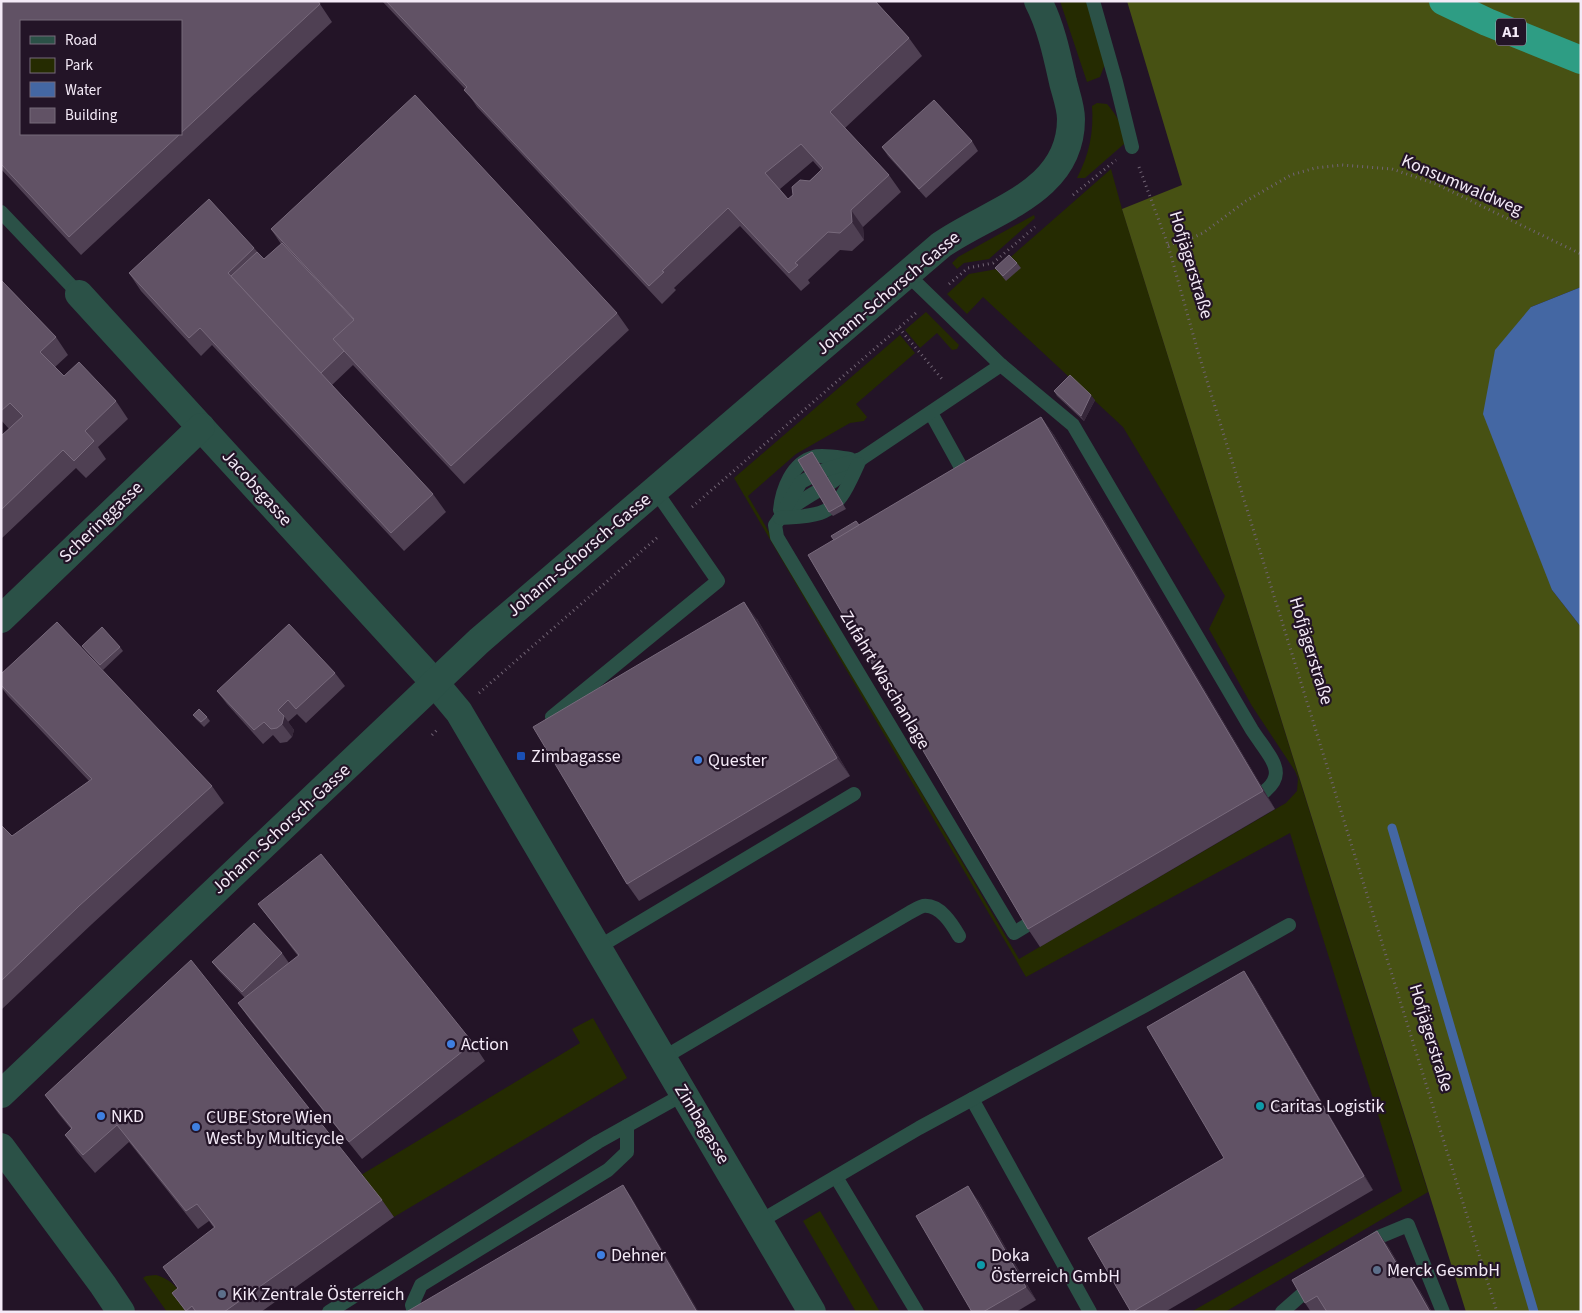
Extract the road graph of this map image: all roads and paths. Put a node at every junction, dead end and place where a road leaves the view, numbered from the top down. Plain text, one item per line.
1 (1038, 1) edge
2 (1093, 1) edge
3 (1442, 1) edge
4 (1581, 60) edge
5 (1132, 147) junction
6 (1067, 200) dead end
7 (1, 212) edge
8 (1037, 226) dead end
9 (1168, 245) junction
10 (1581, 254) edge
11 (907, 274) junction
12 (79, 294) joint
13 (932, 298) junction
14 (899, 328) junction
15 (1001, 365) junction
16 (956, 396) junction
17 (931, 413) junction
18 (201, 426) junction
19 (861, 459) junction
20 (655, 490) junction
21 (974, 492) edge
22 (779, 518) junction
23 (677, 521) junction
24 (1, 619) edge
25 (434, 682) junction
26 (459, 712) junction
27 (552, 717) edge
28 (432, 735) dead end
29 (854, 794) dead end
30 (1242, 806) edge
31 (1056, 908) edge
32 (1289, 925) dead end
33 (959, 936) dead end
34 (598, 948) junction
35 (663, 1058) junction
36 (1, 1094) edge
37 (684, 1094) junction
38 (972, 1099) junction
39 (626, 1126) junction
40 (1, 1147) edge
41 (836, 1177) junction
42 (760, 1222) junction
43 (1358, 1252) edge
44 (1329, 1272) edge
45 (121, 1312) edge
46 (329, 1312) edge
47 (414, 1312) edge
48 (812, 1312) edge
49 (918, 1312) edge
50 (1090, 1312) edge
51 (1282, 1312) edge
52 (1443, 1312) edge
53 (1498, 1312) edge

1 - 11 street, Johann-Schorsch-Gasse
2 - 5 lane
3 - 4 highway, A1
5 - 6 path
5 - 9 path, Hofjägerstraße
7 - 12 lane
8 - 13 path
9 - 10 path, Konsumwaldweg
9 - 53 path, Hofjägerstraße
11 - 13 lane
11 - 20 street, Johann-Schorsch-Gasse
12 - 18 street, Jacobsgasse
13 - 14 path
13 - 15 lane
14 - 16 path
14 - 23 path
15 - 16 lane
15 - 30 lane
16 - 17 lane
17 - 19 lane
17 - 21 lane
18 - 24 street, Scheringgasse
18 - 25 street, Jacobsgasse
19 - 22 lane
19 - 22 lane
19 - 22 lane
20 - 23 lane
20 - 25 street, Johann-Schorsch-Gasse
22 - 31 lane, Zufahrt Waschanlage
23 - 26 path
23 - 27 lane
25 - 26 street, Zimbagasse
25 - 36 street, Johann-Schorsch-Gasse
26 - 28 path
26 - 34 street, Zimbagasse
29 - 34 lane
32 - 38 lane
33 - 35 lane
34 - 35 street, Zimbagasse
35 - 37 street, Zimbagasse
37 - 39 lane
37 - 42 street, Zimbagasse
38 - 41 lane
38 - 50 lane
39 - 46 lane
39 - 47 lane
40 - 45 street
41 - 42 lane
41 - 49 lane
42 - 48 street, Zimbagasse
43 - 52 lane
44 - 51 lane

